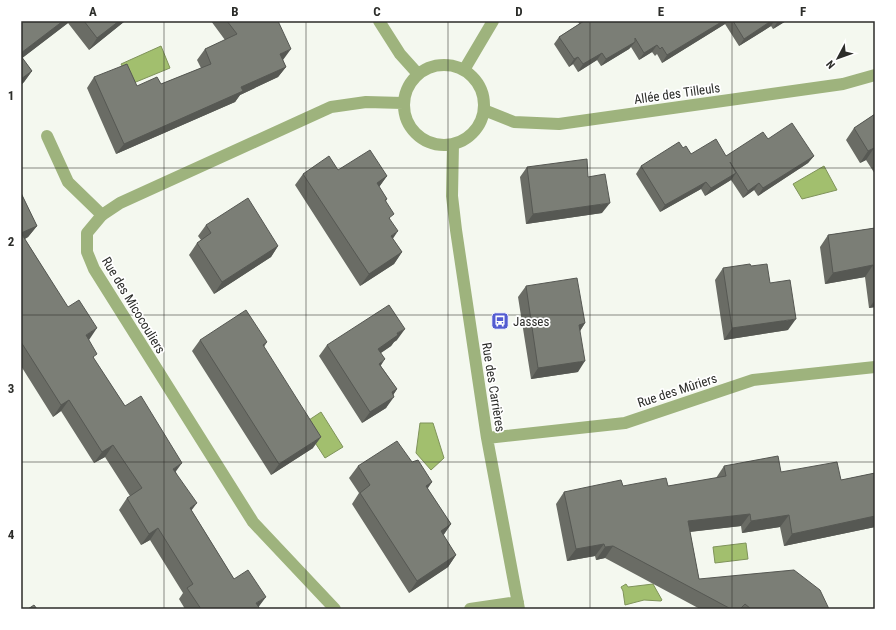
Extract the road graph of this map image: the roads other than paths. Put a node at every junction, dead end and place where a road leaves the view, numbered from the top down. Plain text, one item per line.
1 (379, 21) edge
2 (493, 21) edge
3 (464, 70) junction
4 (418, 74) junction
5 (875, 75) edge
6 (403, 103) junction
7 (484, 110) junction
8 (48, 136) dead end
9 (453, 144) junction
10 (102, 215) junction
11 (875, 367) edge
12 (487, 438) junction
13 (518, 606) edge
14 (335, 609) edge
15 (470, 609) edge

1 - 4 street
2 - 3 street
3 - 4 street
3 - 7 street
4 - 6 street
5 - 7 street, Allée des Tilleuls
6 - 9 street
6 - 10 street, Rue des Micocouliers
7 - 9 street
8 - 10 street
9 - 12 street, Rue des Carrières
10 - 14 street, Rue des Micocouliers
11 - 12 street, Rue des Mûriers
12 - 13 street, Rue des Carrières
13 - 15 street

